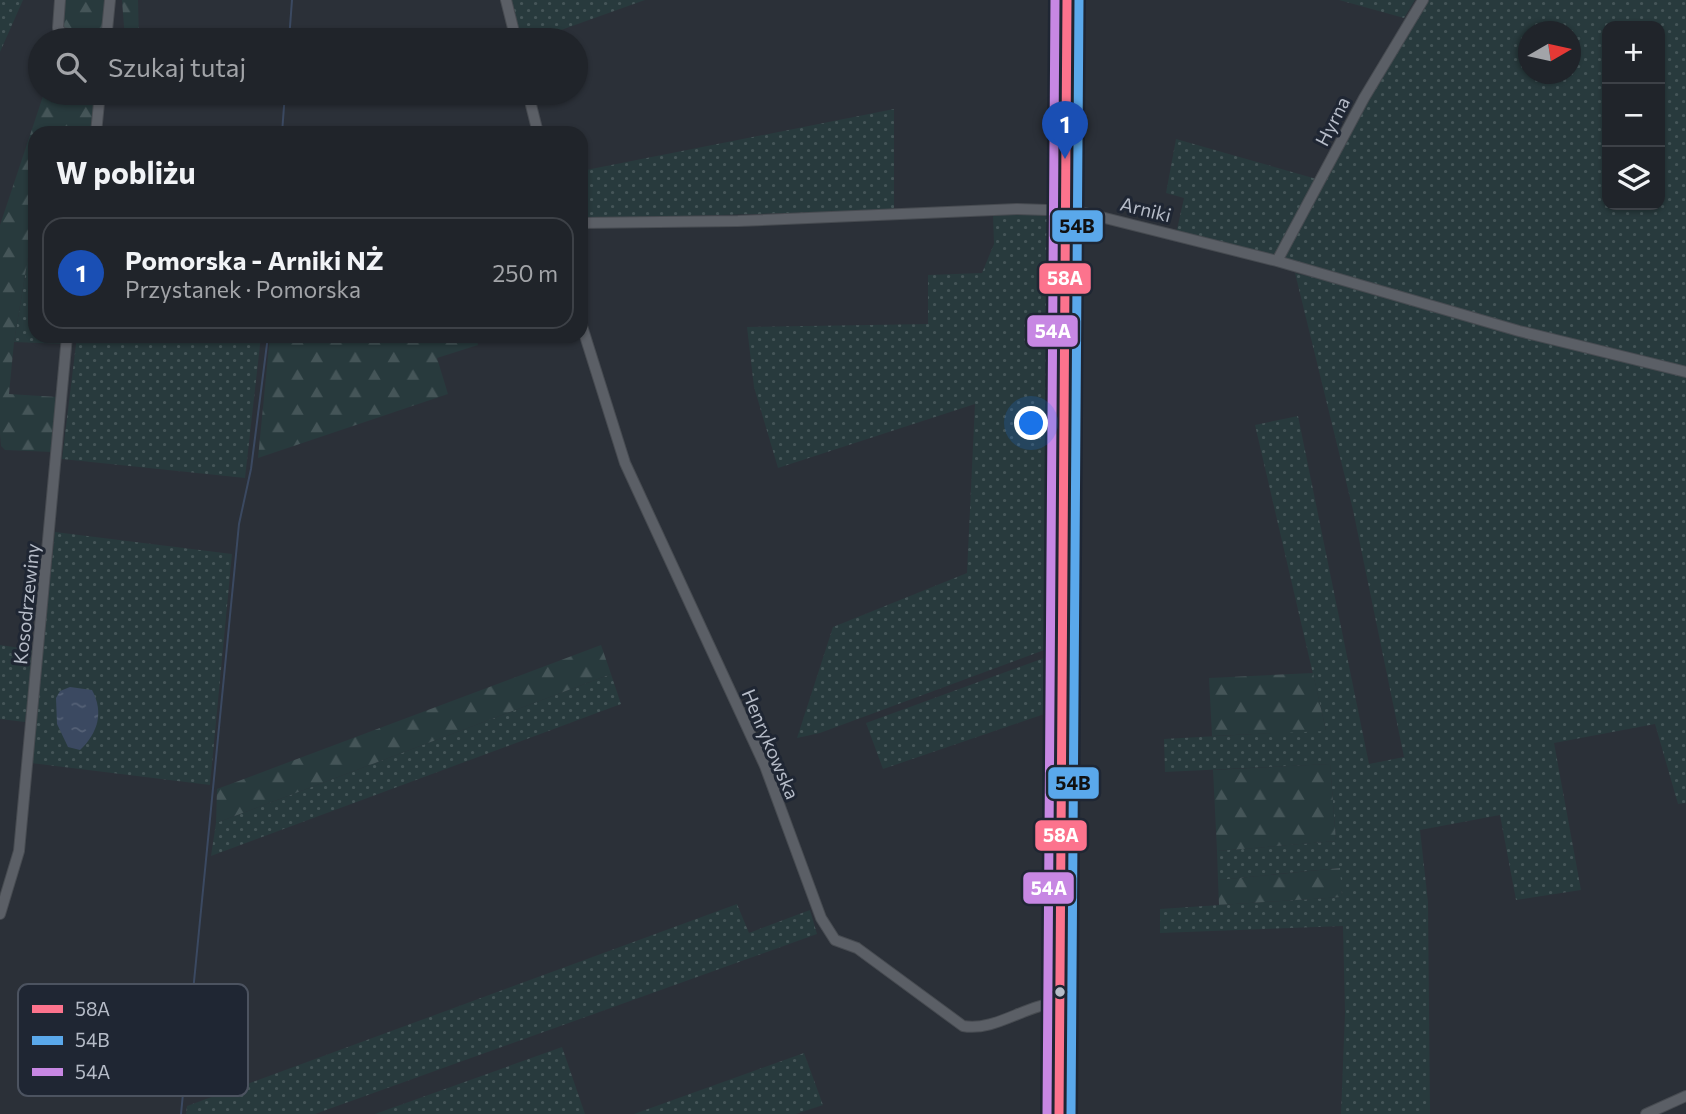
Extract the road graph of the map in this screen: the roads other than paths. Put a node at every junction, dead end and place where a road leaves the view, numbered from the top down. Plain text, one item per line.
1 (60, 0) edge
2 (110, 0) edge
3 (506, 0) edge
4 (1067, 0) edge
5 (1423, 0) edge
6 (58, 28) edge
7 (107, 28) edge
8 (513, 28) edge
9 (99, 105) edge
10 (531, 105) edge
11 (97, 126) edge
12 (536, 126) edge
13 (1064, 210) junction
14 (588, 223) edge
15 (1277, 261) junction
16 (66, 343) edge
17 (587, 343) edge
18 (1686, 372) edge
19 (0, 914) edge
20 (1060, 1003) junction
21 (1686, 1096) edge
22 (1059, 1114) edge
23 (1646, 1114) edge

1 - 6 street
2 - 7 street
3 - 8 street
4 - 13 street
5 - 15 street, Hyrna
9 - 11 street
10 - 12 street
13 - 14 street, Arniki
13 - 15 street, Arniki
13 - 20 street
15 - 18 street, Arniki
16 - 19 street, Kosodrzewiny
17 - 20 street, Henrykowska
20 - 22 street
21 - 23 street

